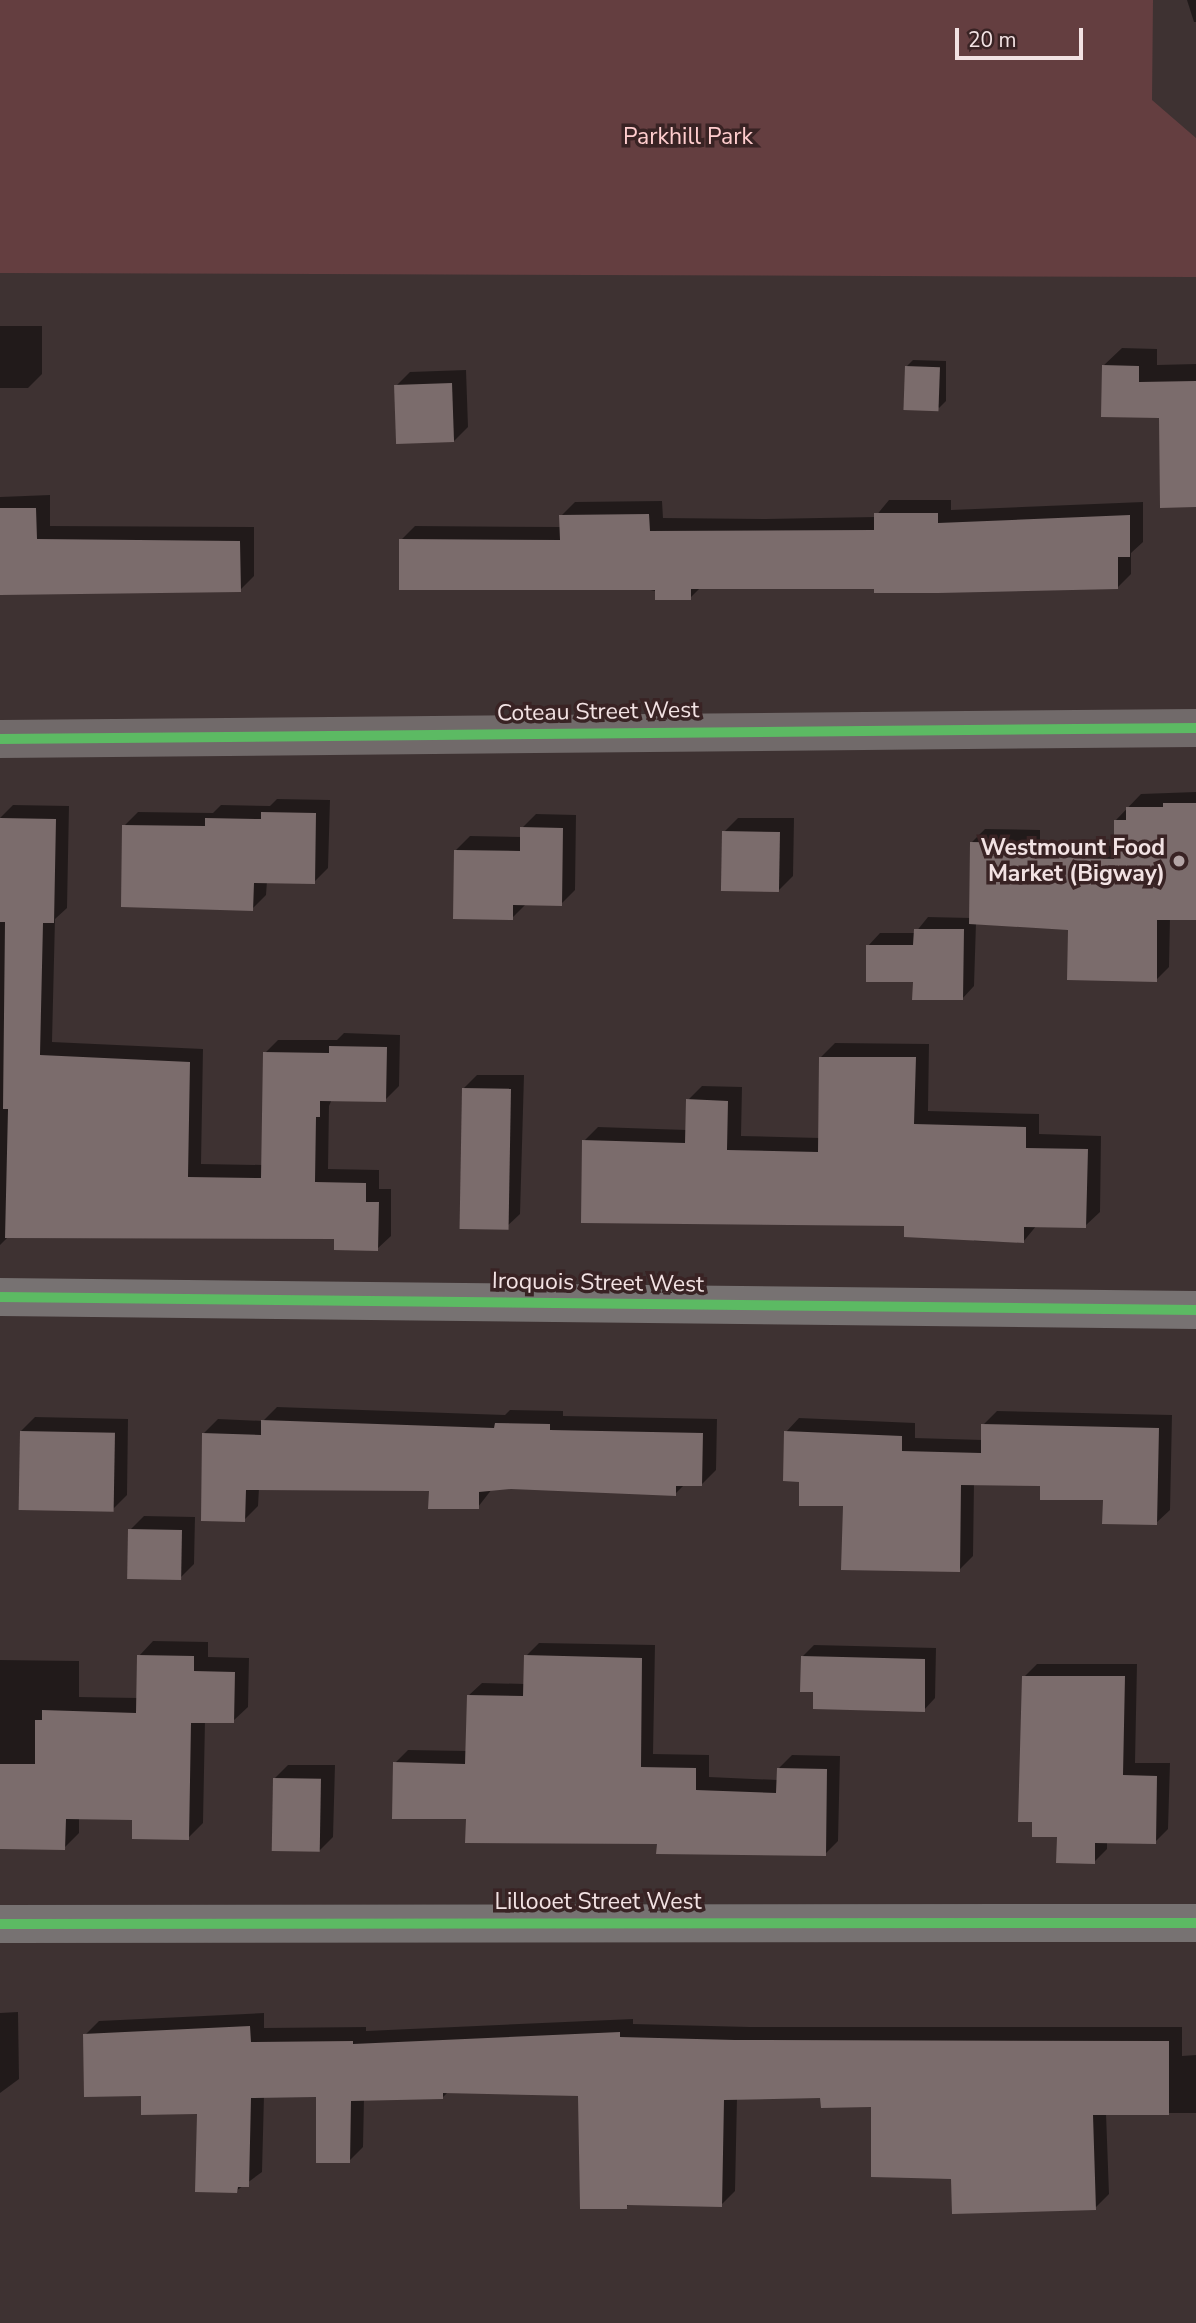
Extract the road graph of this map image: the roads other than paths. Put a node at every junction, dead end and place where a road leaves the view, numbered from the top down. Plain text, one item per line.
1 (1196, 728) edge
2 (0, 738) edge
3 (0, 1297) edge
4 (1196, 1310) edge
5 (1196, 1923) edge
6 (0, 1924) edge

1 - 2 street, Coteau Street West
3 - 4 street, Iroquois Street West
5 - 6 street, Lillooet Street West

